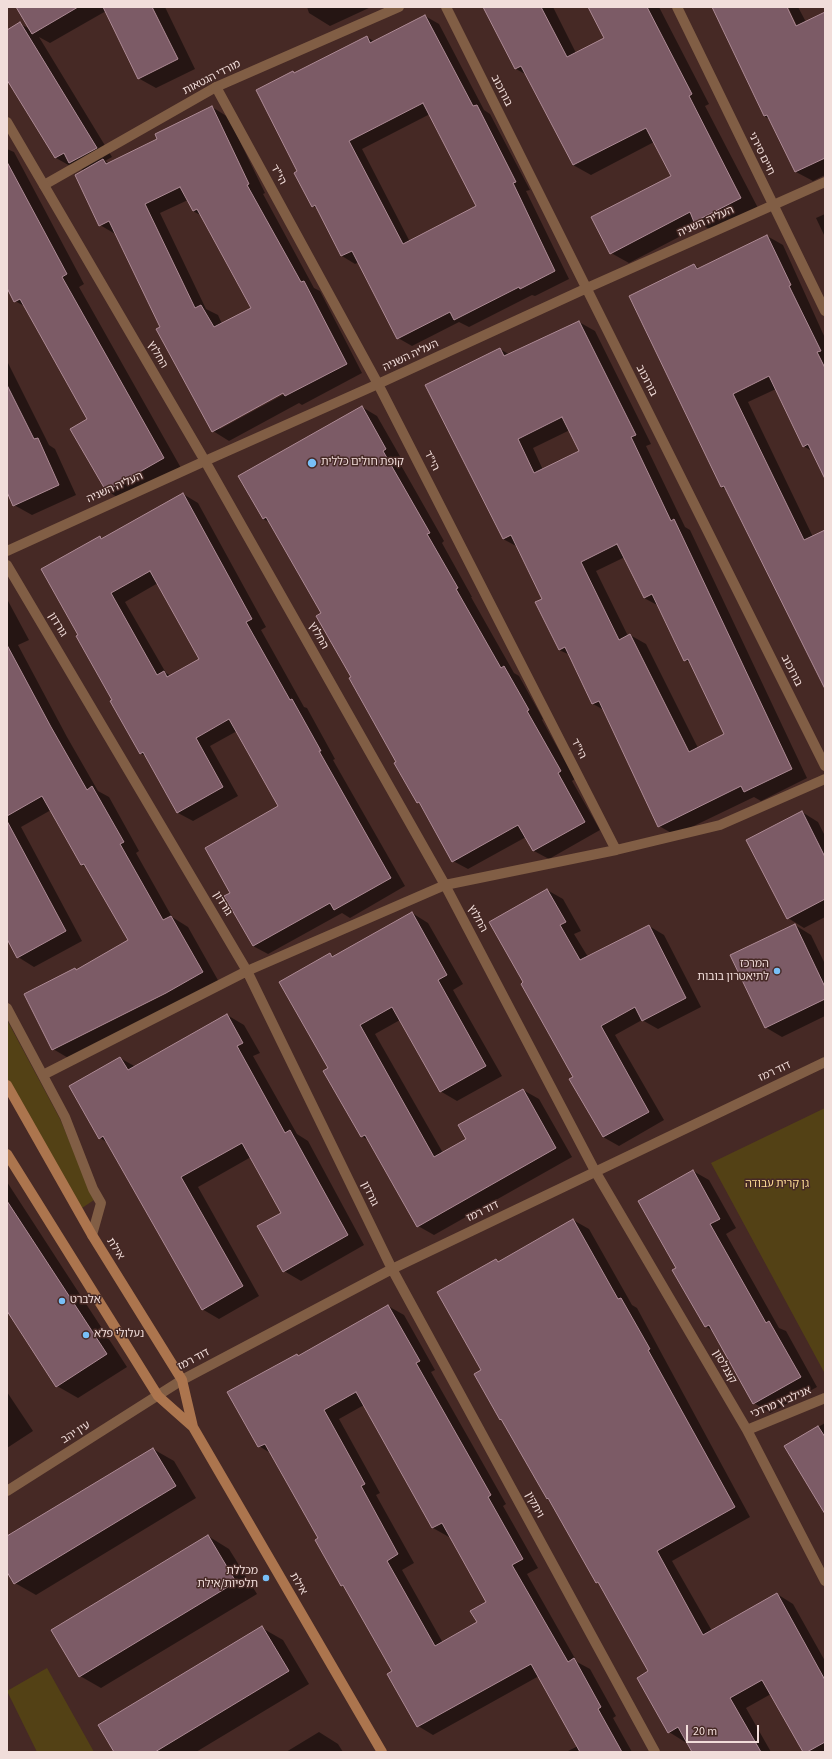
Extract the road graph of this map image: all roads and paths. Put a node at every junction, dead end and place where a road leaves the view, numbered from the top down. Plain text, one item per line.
1 (398, 7) edge
2 (446, 7) edge
3 (677, 7) edge
4 (216, 87) junction
5 (7, 122) edge
6 (825, 182) edge
7 (44, 186) junction
8 (773, 206) junction
9 (586, 288) junction
10 (825, 311) edge
11 (378, 384) junction
12 (205, 460) junction
13 (7, 551) edge
14 (7, 565) edge
15 (825, 766) edge
16 (825, 779) edge
17 (616, 850) junction
18 (445, 885) junction
19 (247, 971) junction
20 (7, 1008) edge
21 (825, 1062) edge
22 (43, 1075) junction
23 (7, 1085) edge
24 (7, 1154) edge
25 (595, 1171) junction
26 (92, 1235) junction
27 (392, 1269) junction
28 (182, 1380) junction
29 (158, 1396) junction
30 (825, 1398) edge
31 (193, 1427) junction
32 (747, 1430) junction
33 (7, 1491) edge
34 (825, 1581) edge
35 (382, 1752) edge
36 (654, 1752) edge

1 - 4 street, מורדי הגטאות
2 - 9 street, בורוכוב
3 - 8 street, חיים סירני
4 - 7 street, מורדי הגטאות
4 - 11 street, הי"ד
5 - 7 street, החלוץ
6 - 8 street, העליה השניה
7 - 12 street, החלוץ
8 - 9 street, העליה השניה
8 - 10 street, חיים סירני
9 - 11 street, העליה השניה
9 - 15 street, בורוכוב
11 - 12 street, העליה השניה
11 - 17 street, הי"ד
12 - 13 street, העליה השניה
12 - 18 street, החלוץ
14 - 19 street, גורדון
16 - 17 street
17 - 18 street
18 - 19 street
18 - 25 street, החלוץ
19 - 22 street
19 - 27 street, גורדון
20 - 22 street
21 - 25 street, דוד רמז
22 - 26 street
23 - 26 street, אילת
24 - 29 street, אילת
25 - 27 street, דוד רמז
25 - 32 street, קצנלסון
26 - 28 street, אילת
27 - 28 street, דוד רמז
27 - 36 street, ויתקין
28 - 29 street, דוד רמז
28 - 31 street, אילת
29 - 31 street, אילת
29 - 33 street, עין יהב
30 - 32 street, אנילביץ מרדכי
31 - 35 street, אילת
32 - 34 street, קצנלסון

